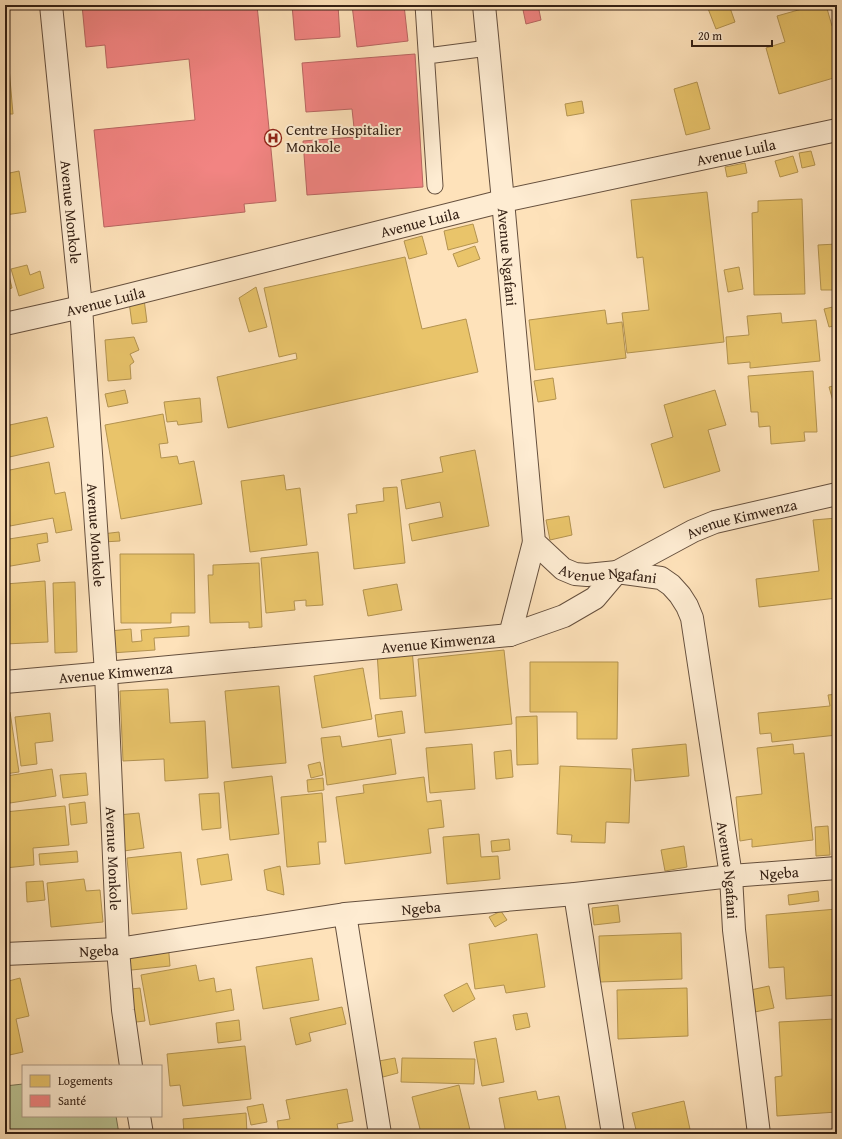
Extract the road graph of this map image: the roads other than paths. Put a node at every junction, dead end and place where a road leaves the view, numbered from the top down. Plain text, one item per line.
1 (51, 5) edge
2 (423, 5) edge
3 (484, 5) edge
4 (488, 48) junction
5 (427, 56) junction
6 (837, 130) edge
7 (435, 186) dead end
8 (503, 201) junction
9 (81, 307) junction
10 (5, 324) edge
11 (837, 494) edge
12 (534, 542) junction
13 (617, 572) junction
14 (510, 635) junction
15 (106, 673) junction
16 (5, 682) edge
17 (837, 868) edge
18 (731, 876) junction
19 (575, 894) junction
20 (345, 914) junction
21 (118, 948) junction
22 (5, 954) edge
23 (131, 1065) edge
24 (139, 1117) edge
25 (142, 1134) edge
26 (380, 1134) edge
27 (613, 1134) edge
28 (759, 1134) edge

1 - 9 street, Avenue Monkole
2 - 5 lane
3 - 4 street, Avenue Ngafani
4 - 5 lane
4 - 8 street, Avenue Ngafani
5 - 7 lane
6 - 8 street, Avenue Luila
8 - 9 street, Avenue Luila
8 - 12 street, Avenue Ngafani
9 - 10 street, Avenue Luila
9 - 15 street, Avenue Monkole
11 - 13 street, Avenue Kimwenza
12 - 13 street, Avenue Ngafani
12 - 14 street
13 - 14 street, Avenue Kimwenza
13 - 18 street, Avenue Ngafani
14 - 15 street, Avenue Kimwenza
15 - 16 street, Avenue Kimwenza
15 - 21 street, Avenue Monkole
17 - 18 street, Ngeba
18 - 19 street, Ngeba
18 - 28 street, Avenue Ngafani
19 - 20 street, Ngeba
19 - 27 street
20 - 21 street, Ngeba
20 - 26 street
21 - 22 street, Ngeba
21 - 23 street, Avenue Monkole
24 - 25 street

